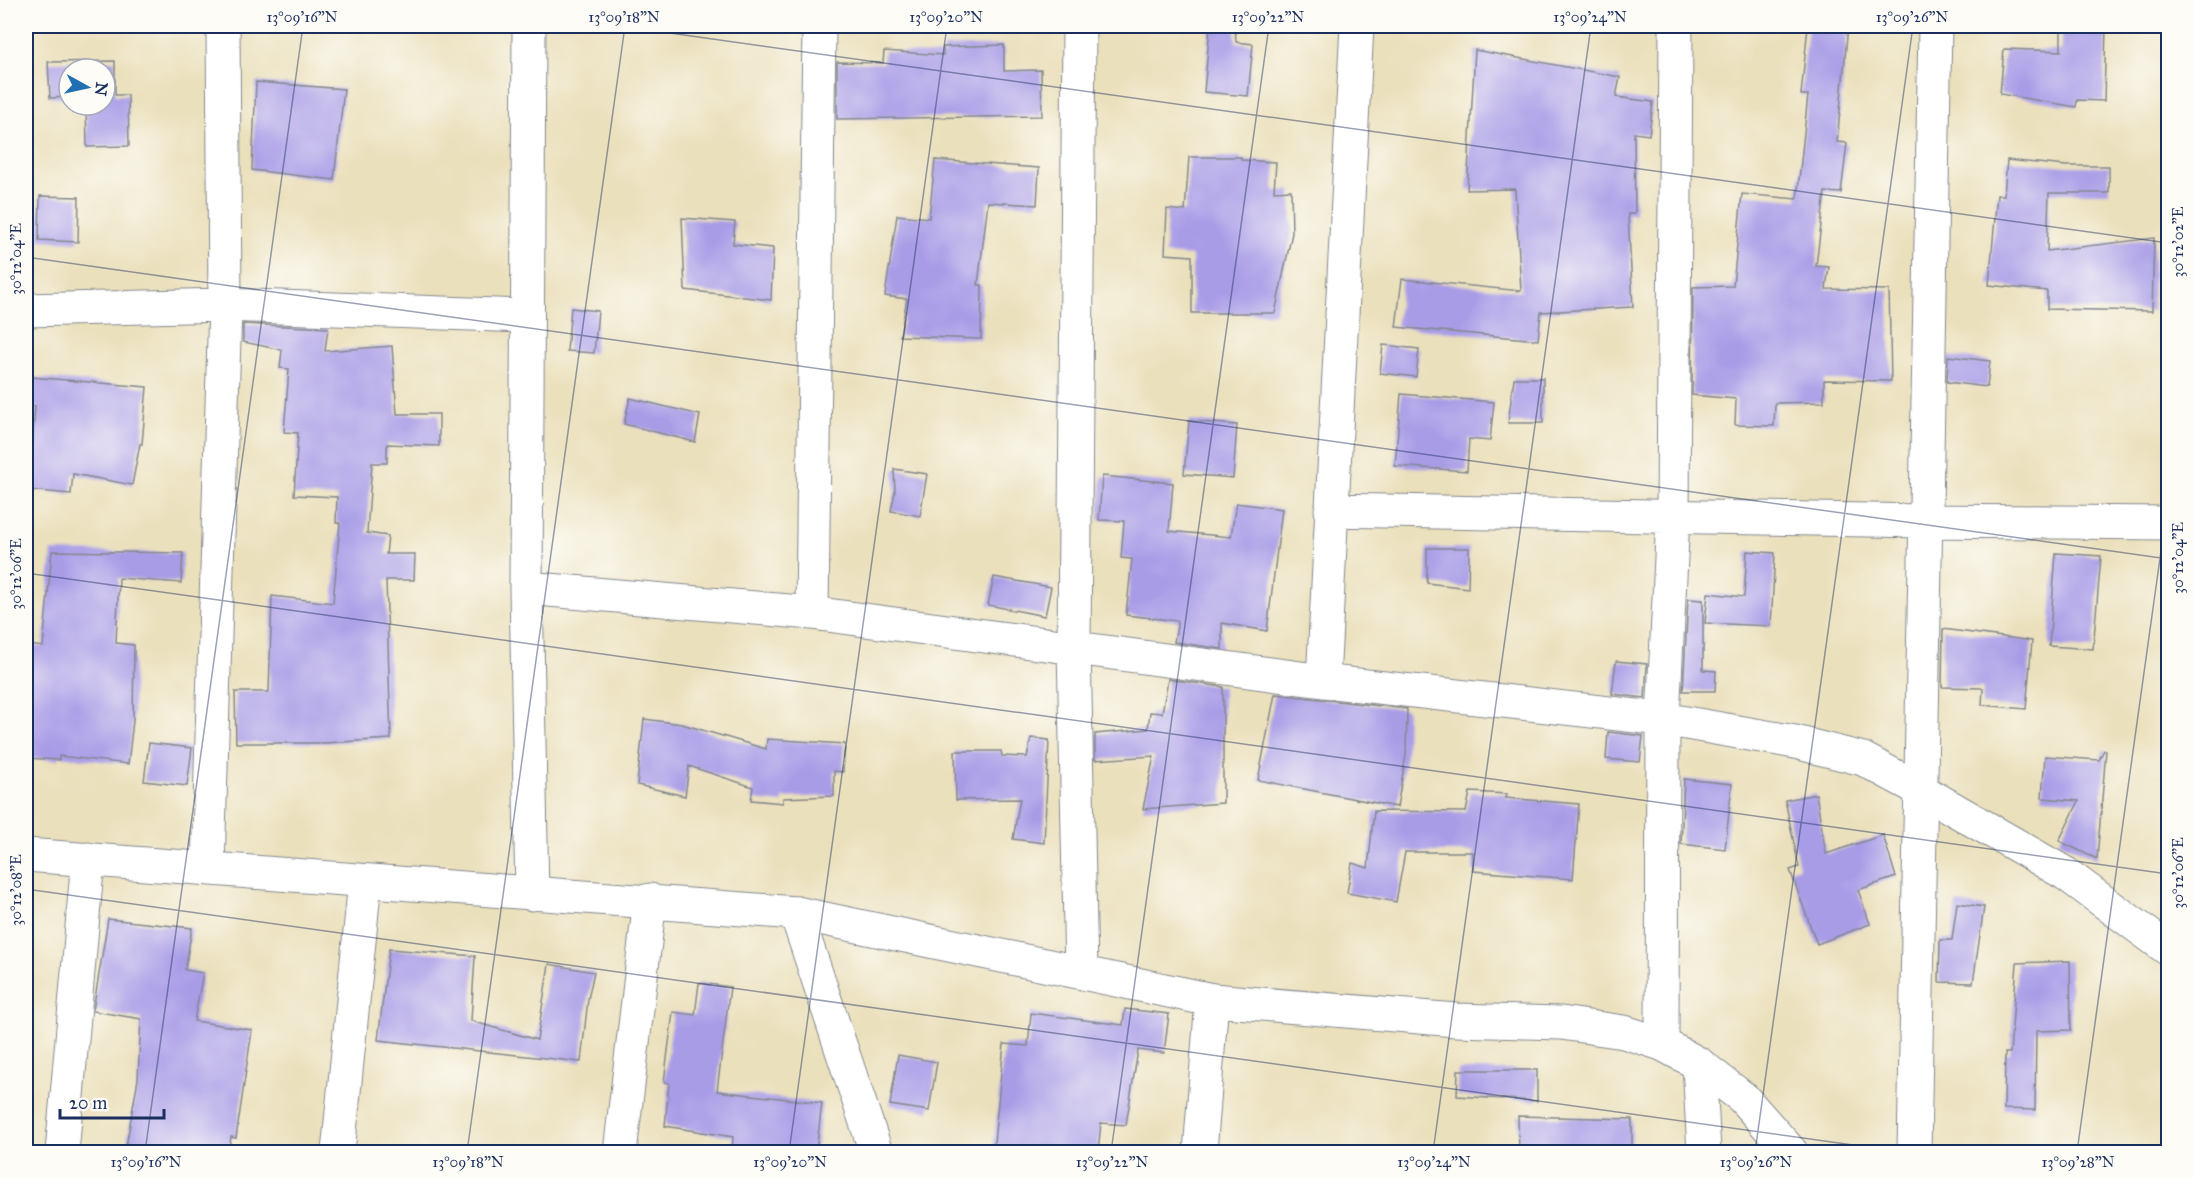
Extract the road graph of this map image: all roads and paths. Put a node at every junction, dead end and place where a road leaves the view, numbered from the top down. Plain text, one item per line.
1 (223, 26) edge
2 (529, 26) edge
3 (819, 26) edge
4 (1079, 26) edge
5 (1357, 26) edge
6 (1676, 26) edge
7 (1935, 26) edge
8 (225, 305) junction
9 (26, 310) edge
10 (526, 316) junction
11 (1331, 510) junction
12 (1672, 517) junction
13 (1923, 521) junction
14 (2169, 523) edge
15 (526, 588) junction
16 (812, 613) junction
17 (1074, 648) junction
18 (1323, 681) junction
19 (1663, 719) junction
20 (1919, 789) junction
21 (26, 855) edge
22 (88, 859) junction
23 (208, 868) junction
24 (365, 880) junction
25 (532, 894) junction
26 (650, 900) junction
27 (796, 913) junction
28 (2169, 949) edge
29 (1081, 972) junction
30 (1212, 1000) junction
31 (1662, 1044) junction
32 (1700, 1064) junction
33 (62, 1152) edge
34 (338, 1152) edge
35 (620, 1152) edge
36 (876, 1152) edge
37 (1200, 1152) edge
38 (1704, 1152) edge
39 (1791, 1152) edge
40 (1914, 1152) edge

1 - 8 street
2 - 10 street
3 - 16 street
4 - 17 street
5 - 11 street
6 - 12 street
7 - 13 street
8 - 9 street
8 - 10 street
8 - 23 street
10 - 15 street
11 - 12 street
11 - 18 street
12 - 13 street
12 - 19 street
13 - 14 street
13 - 20 street
15 - 16 street
15 - 25 street
16 - 17 street
17 - 18 street
17 - 29 street
18 - 19 street
19 - 20 street
19 - 31 street
20 - 28 street
20 - 40 street
21 - 22 street
22 - 23 street
22 - 33 street
23 - 24 street
24 - 25 street
24 - 34 street
25 - 26 street
26 - 27 street
26 - 35 street
27 - 29 street
27 - 36 street
29 - 30 street
30 - 31 street
30 - 37 street
31 - 32 street
32 - 38 street
32 - 39 street

